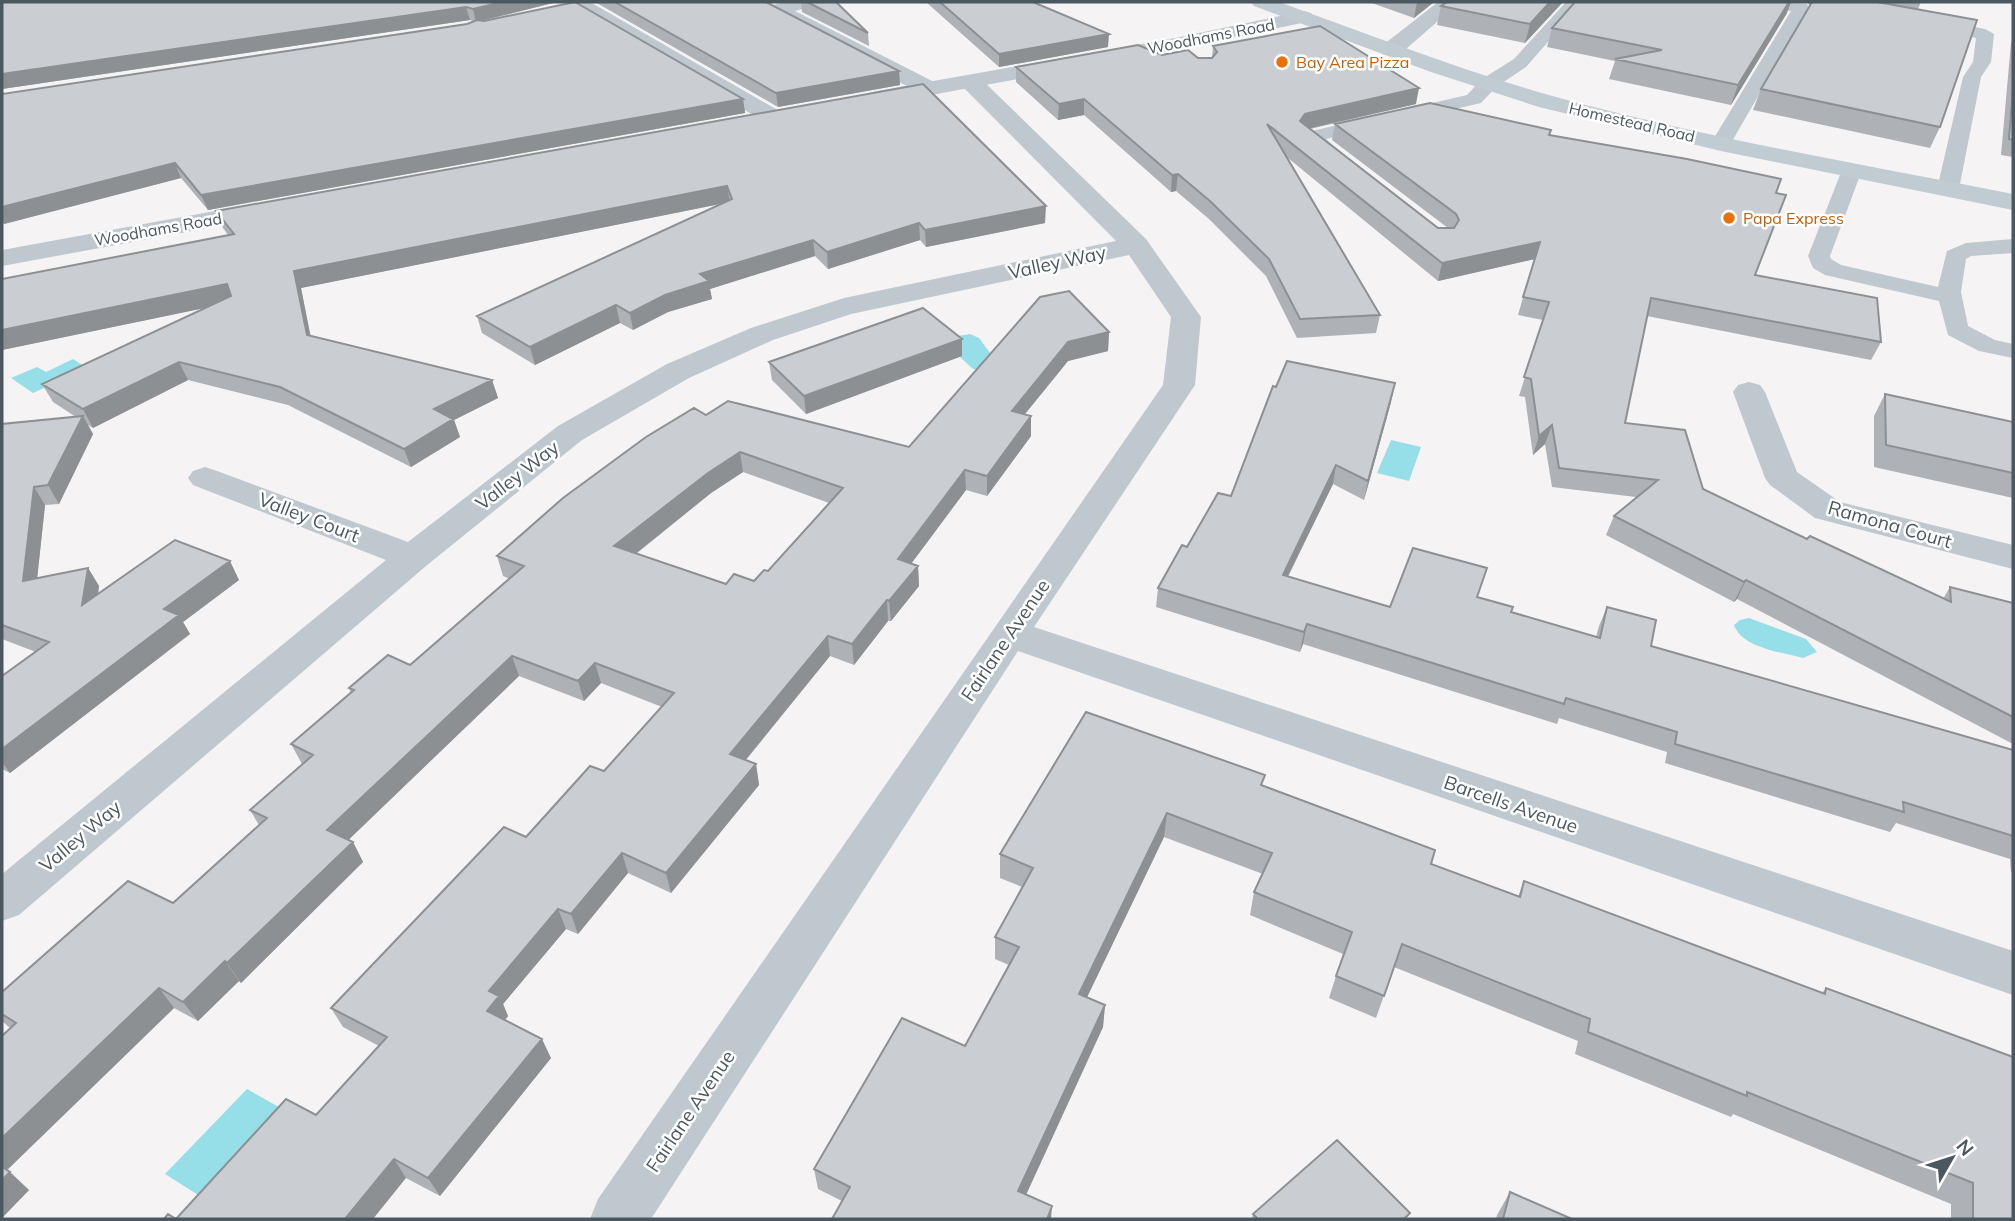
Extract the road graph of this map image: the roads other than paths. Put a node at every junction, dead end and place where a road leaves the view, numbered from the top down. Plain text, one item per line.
1 (806, 2) edge
2 (1261, 2) edge
3 (1450, 2) edge
4 (1575, 2) edge
5 (1768, 2) edge
6 (579, 4) edge
7 (555, 11) edge
8 (1304, 17) junction
9 (1909, 20) edge
10 (1175, 44) junction
11 (1391, 50) junction
12 (1196, 61) edge
13 (971, 82) junction
14 (1489, 83) junction
15 (930, 89) junction
16 (851, 103) edge
17 (799, 112) edge
18 (773, 117) junction
19 (731, 124) edge
20 (1721, 143) junction
21 (1852, 170) junction
22 (1354, 171) edge
23 (1948, 189) junction
24 (2013, 202) edge
25 (291, 205) edge
26 (1136, 245) junction
27 (2013, 246) edge
28 (2, 258) edge
29 (1949, 292) junction
30 (2013, 351) edge
31 (1749, 392) dead end
32 (205, 478) dead end
33 (413, 556) junction
34 (2013, 557) edge
35 (1009, 633) junction
36 (2, 901) edge
37 (2013, 973) edge
38 (618, 1219) edge

1 - 15 street
2 - 8 main road, Homestead Road
3 - 11 street
4 - 14 lane
5 - 20 lane
6 - 7 street
6 - 18 street
8 - 10 street, Woodhams Road
8 - 11 main road, Homestead Road
9 - 23 lane
10 - 12 lane
10 - 13 street, Woodhams Road
11 - 14 main road, Homestead Road
13 - 15 street, Woodhams Road
13 - 26 street, Fairlane Avenue
14 - 20 main road, Homestead Road
14 - 22 lane
15 - 16 street, Woodhams Road
17 - 18 street
18 - 19 street
20 - 21 main road, Homestead Road
21 - 23 main road, Homestead Road
21 - 29 lane
23 - 24 main road, Homestead Road
25 - 28 street, Woodhams Road
26 - 33 street, Valley Way
26 - 35 street, Fairlane Avenue
27 - 29 lane
29 - 30 lane
31 - 34 street, Ramona Court
32 - 33 street, Valley Court
33 - 36 street, Valley Way
35 - 37 street, Barcells Avenue
35 - 38 street, Fairlane Avenue

